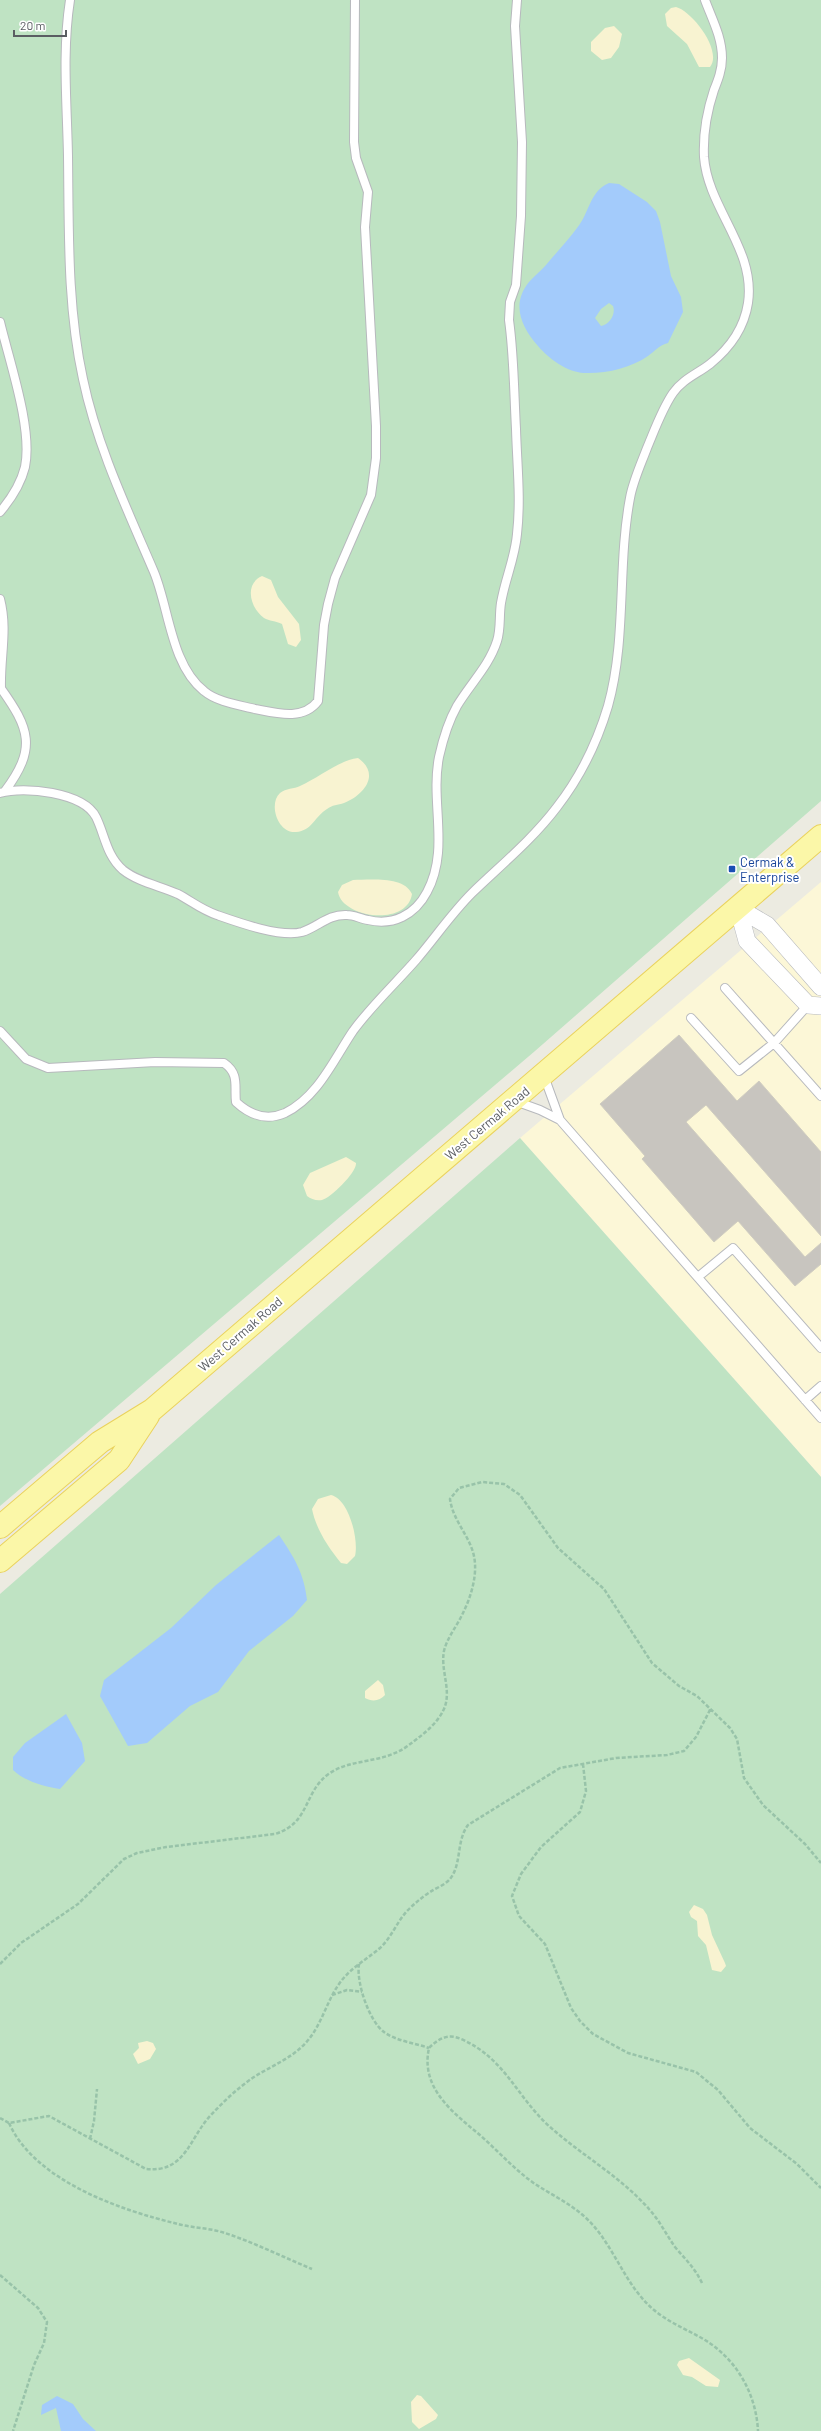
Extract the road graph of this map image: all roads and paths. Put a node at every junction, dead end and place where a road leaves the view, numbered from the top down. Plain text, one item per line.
1 (70, 0) edge
2 (355, 0) edge
3 (517, 0) edge
4 (705, 0) edge
5 (0, 322) edge
6 (0, 512) edge
7 (0, 599) edge
8 (0, 688) edge
9 (3, 792) edge
10 (821, 836) edge
11 (738, 908) junction
12 (821, 987) edge
13 (725, 988) dead end
14 (814, 1006) edge
15 (691, 1018) dead end
16 (0, 1031) edge
17 (774, 1042) junction
18 (543, 1075) junction
19 (821, 1096) edge
20 (514, 1100) junction
21 (560, 1120) junction
22 (698, 1277) junction
23 (821, 1348) edge
24 (821, 1386) edge
25 (805, 1400) junction
26 (152, 1410) junction
27 (821, 1418) edge
28 (0, 1527) edge
29 (0, 1561) edge
30 (711, 1708) junction
31 (583, 1764) junction
32 (821, 1863) edge
33 (0, 1964) edge
34 (359, 1964) junction
35 (362, 1992) junction
36 (332, 1995) junction
37 (429, 2048) junction
38 (97, 2089) dead end
39 (0, 2118) edge
40 (9, 2123) junction
41 (90, 2139) junction
42 (821, 2188) edge
43 (312, 2269) dead end
44 (0, 2275) edge
45 (702, 2283) dead end
46 (13, 2431) edge
47 (758, 2431) edge

1 - 2 lane
3 - 9 lane
4 - 16 lane
5 - 6 lane
7 - 8 lane
8 - 9 lane
10 - 11 main road, West Cermak Road
11 - 12 street
11 - 14 street
11 - 18 main road, West Cermak Road
13 - 17 lane
14 - 17 lane
15 - 17 lane
17 - 19 lane
18 - 20 main road, West Cermak Road
18 - 21 lane
20 - 21 lane
20 - 26 main road, West Cermak Road
21 - 22 lane
22 - 23 lane
22 - 25 lane
24 - 25 lane
25 - 27 lane
26 - 28 main road, West Cermak Road
26 - 29 main road, West Cermak Road
30 - 31 path
30 - 32 path
30 - 33 path
31 - 34 path
31 - 42 path
34 - 35 path
34 - 36 path
35 - 36 path
35 - 37 path
36 - 41 path
37 - 45 path
37 - 47 path
38 - 41 path
39 - 40 path
40 - 41 path
40 - 43 path
44 - 46 path

